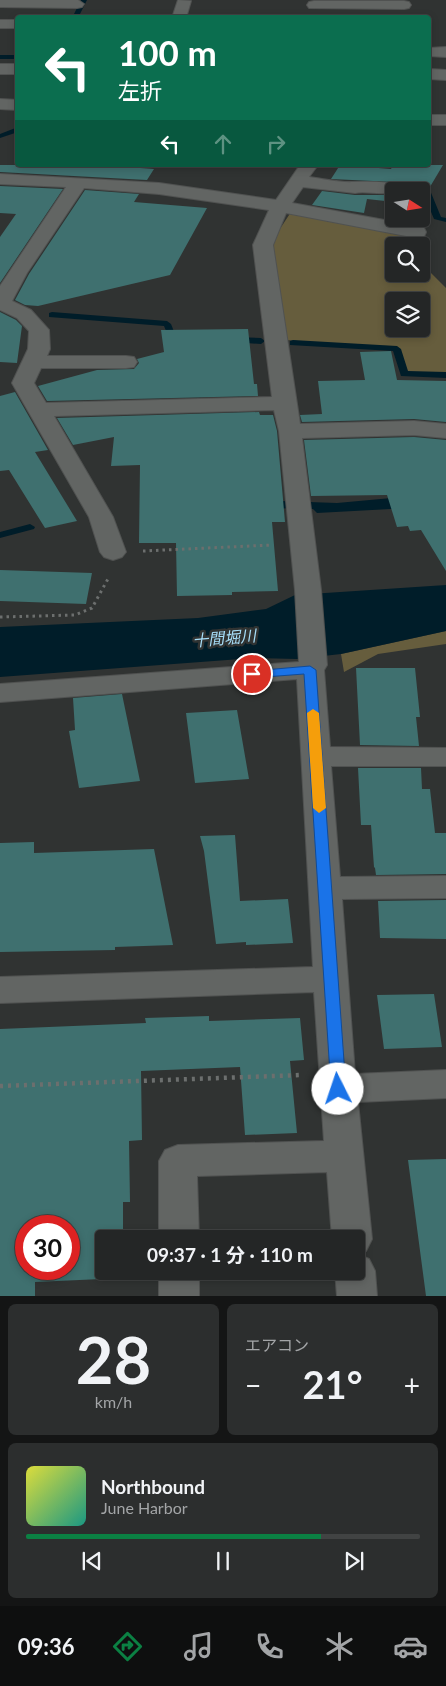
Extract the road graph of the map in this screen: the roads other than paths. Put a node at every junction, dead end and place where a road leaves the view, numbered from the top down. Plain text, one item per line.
1 (184, 1) edge
2 (0, 3) edge
3 (76, 4) dead end
4 (404, 5) dead end
5 (314, 8) edge
6 (180, 15) edge
7 (0, 24) edge
8 (15, 24) edge
9 (431, 52) edge
10 (446, 52) edge
11 (0, 69) edge
12 (15, 70) edge
13 (431, 74) edge
14 (446, 75) edge
15 (0, 104) edge
16 (15, 105) edge
17 (431, 120) edge
18 (446, 120) edge
19 (15, 167) edge
20 (104, 167) edge
21 (308, 167) edge
22 (1, 179) edge
23 (298, 181) junction
24 (87, 183) junction
25 (385, 188) edge
26 (280, 207) junction
27 (415, 237) edge
28 (8, 272) edge
29 (32, 362) junction
30 (126, 362) dead end
31 (0, 382) edge
32 (22, 382) junction
33 (284, 403) junction
34 (39, 410) junction
35 (290, 431) junction
36 (446, 431) edge
37 (113, 552) road end
38 (311, 667) junction
39 (0, 693) edge
40 (316, 756) junction
41 (446, 756) edge
42 (446, 887) edge
43 (325, 888) junction
44 (331, 979) junction
45 (0, 990) edge
46 (446, 1084) edge
47 (338, 1089) junction
48 (345, 1156) junction
49 (179, 1230) edge
50 (351, 1230) edge
51 (179, 1280) edge
52 (356, 1280) edge
53 (179, 1296) edge
54 (357, 1296) edge

1 - 6 street
2 - 3 street
4 - 5 street
7 - 8 street
9 - 10 street
11 - 12 street
13 - 14 street
15 - 16 street
17 - 18 street
19 - 22 street
20 - 24 street
21 - 23 street
22 - 24 street
23 - 25 street
23 - 26 street
24 - 26 street
24 - 28 street
26 - 27 street
26 - 33 street
28 - 29 street
29 - 30 street
29 - 32 street
31 - 32 street
32 - 34 street
33 - 34 street
33 - 35 street
34 - 37 street
35 - 36 street
35 - 38 street
38 - 39 street
38 - 40 street
40 - 41 street
40 - 43 street
42 - 43 street
43 - 44 street
44 - 45 street
44 - 47 street
46 - 47 street
47 - 48 street
48 - 49 street
48 - 50 street
51 - 53 street
52 - 54 street

